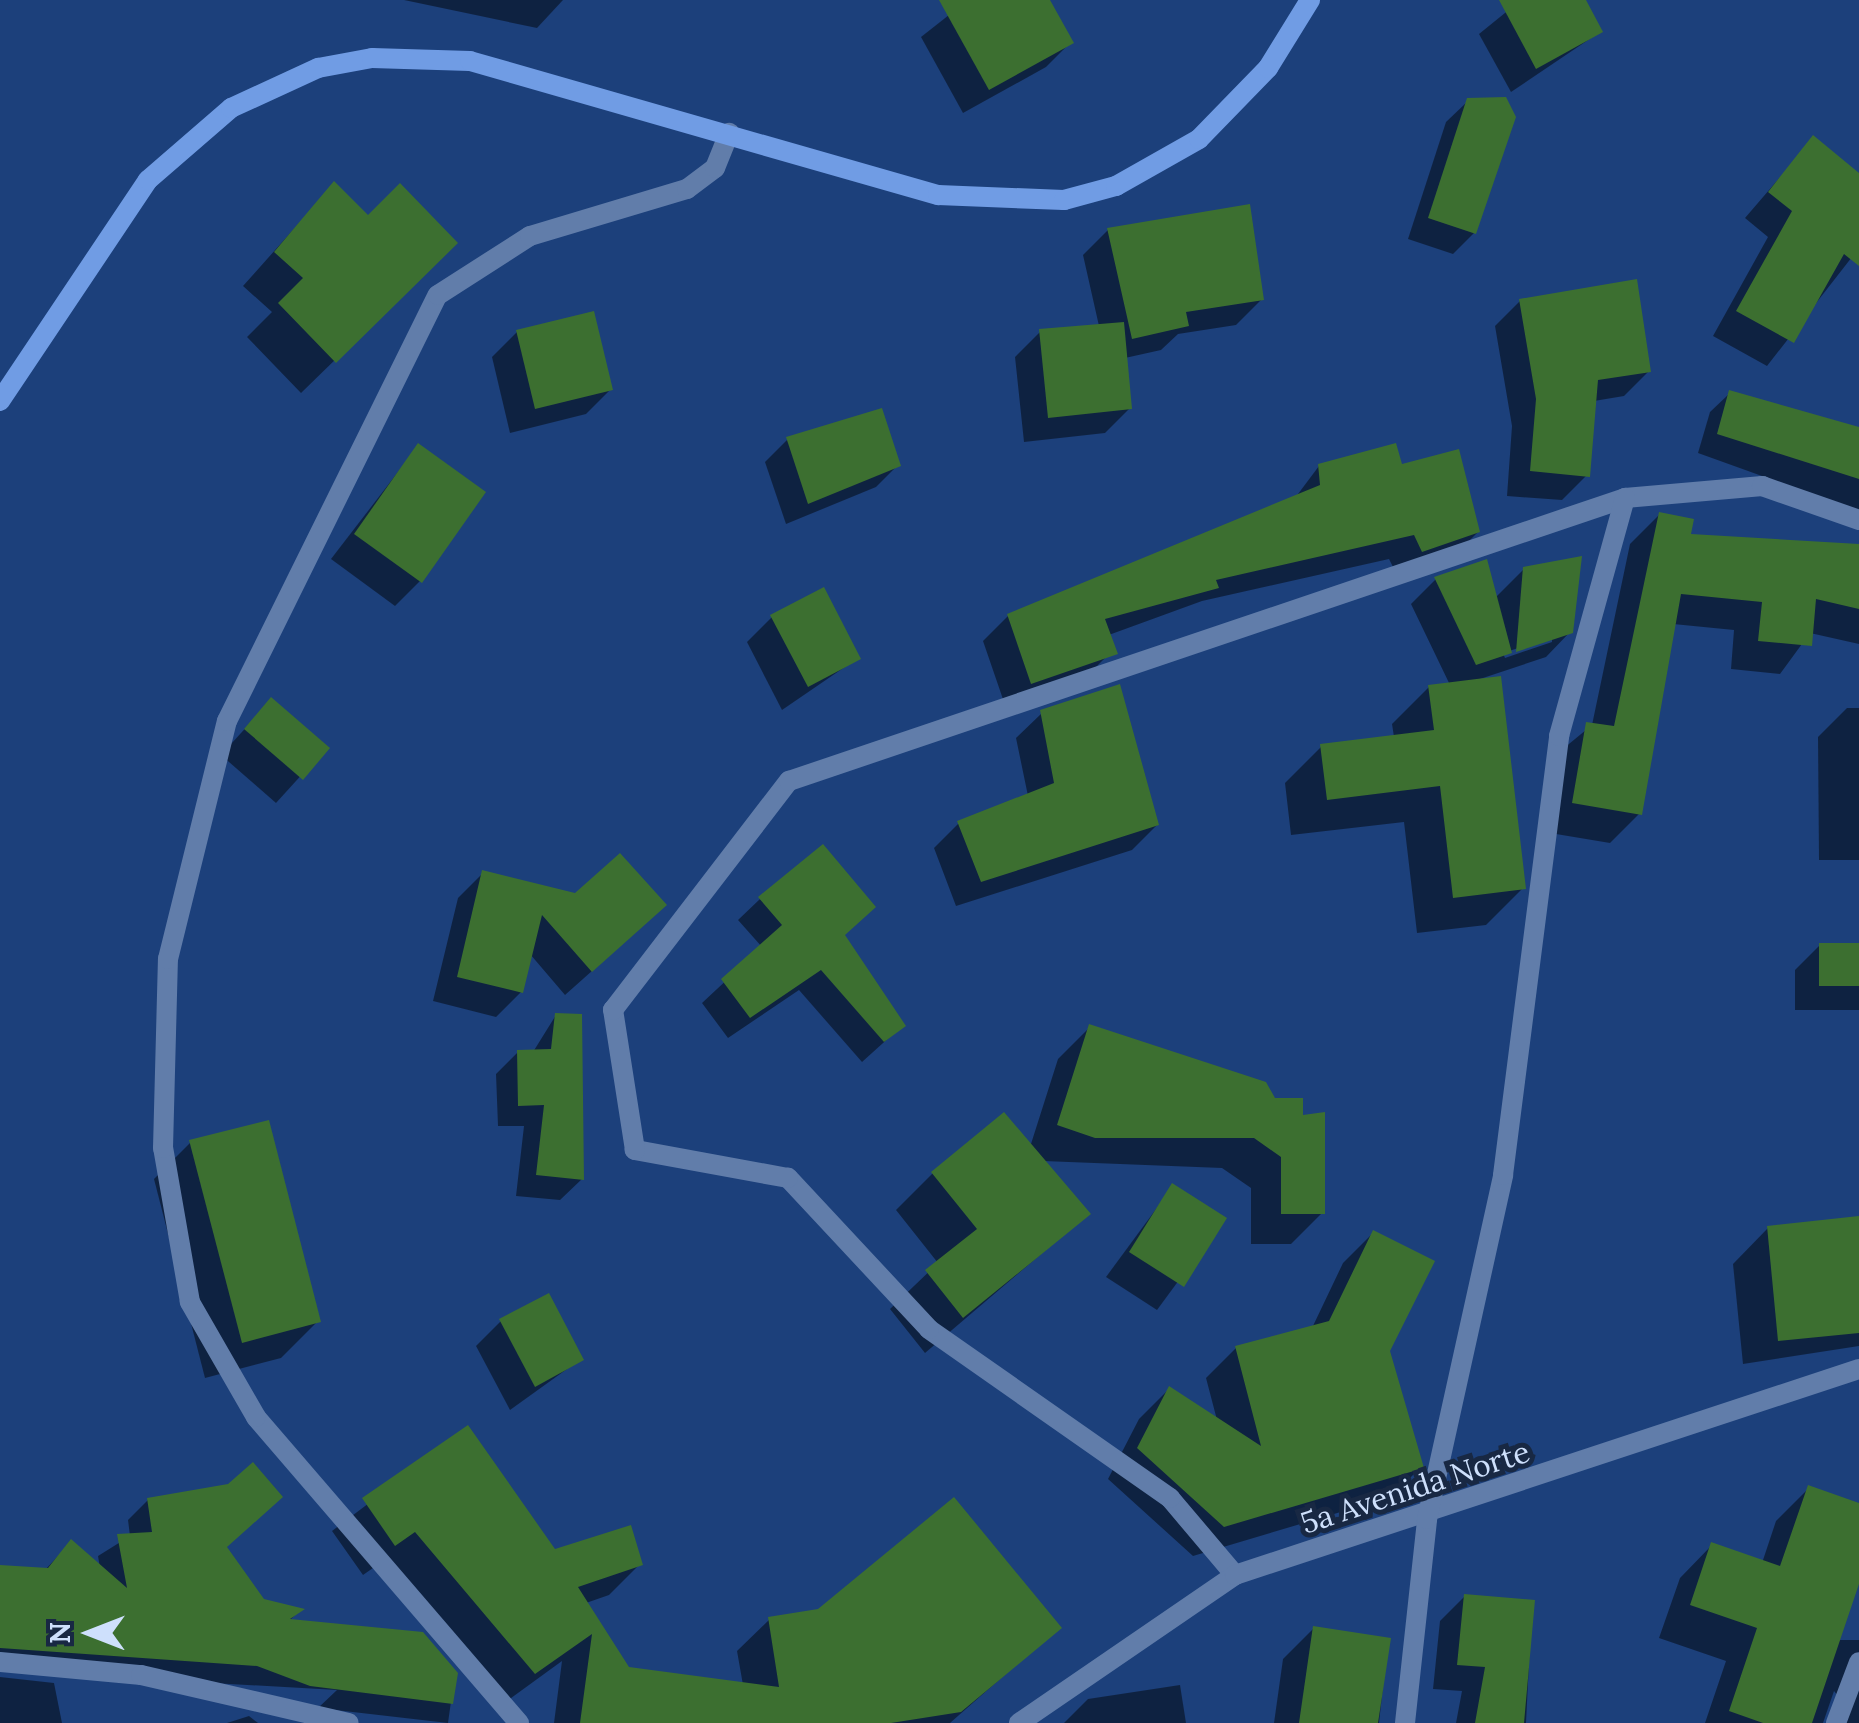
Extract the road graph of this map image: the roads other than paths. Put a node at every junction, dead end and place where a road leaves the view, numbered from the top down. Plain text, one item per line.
1 (1310, 0) edge
2 (729, 133) junction
3 (0, 401) edge
4 (1625, 498) junction
5 (1859, 520) edge
6 (1859, 1369) edge
7 (1427, 1519) junction
8 (1235, 1575) junction
9 (0, 1662) edge
10 (1859, 1662) edge
11 (349, 1723) edge
12 (519, 1723) edge
13 (1019, 1723) edge
14 (1405, 1723) edge
15 (1836, 1723) edge

1 - 2 main road
2 - 3 main road
2 - 12 street
4 - 5 street
4 - 7 street
4 - 8 street
6 - 7 street, 5a Avenida Norte
7 - 8 street, 5a Avenida Norte
7 - 14 street
8 - 13 street, 5a Avenida Norte
9 - 11 street
10 - 15 street

